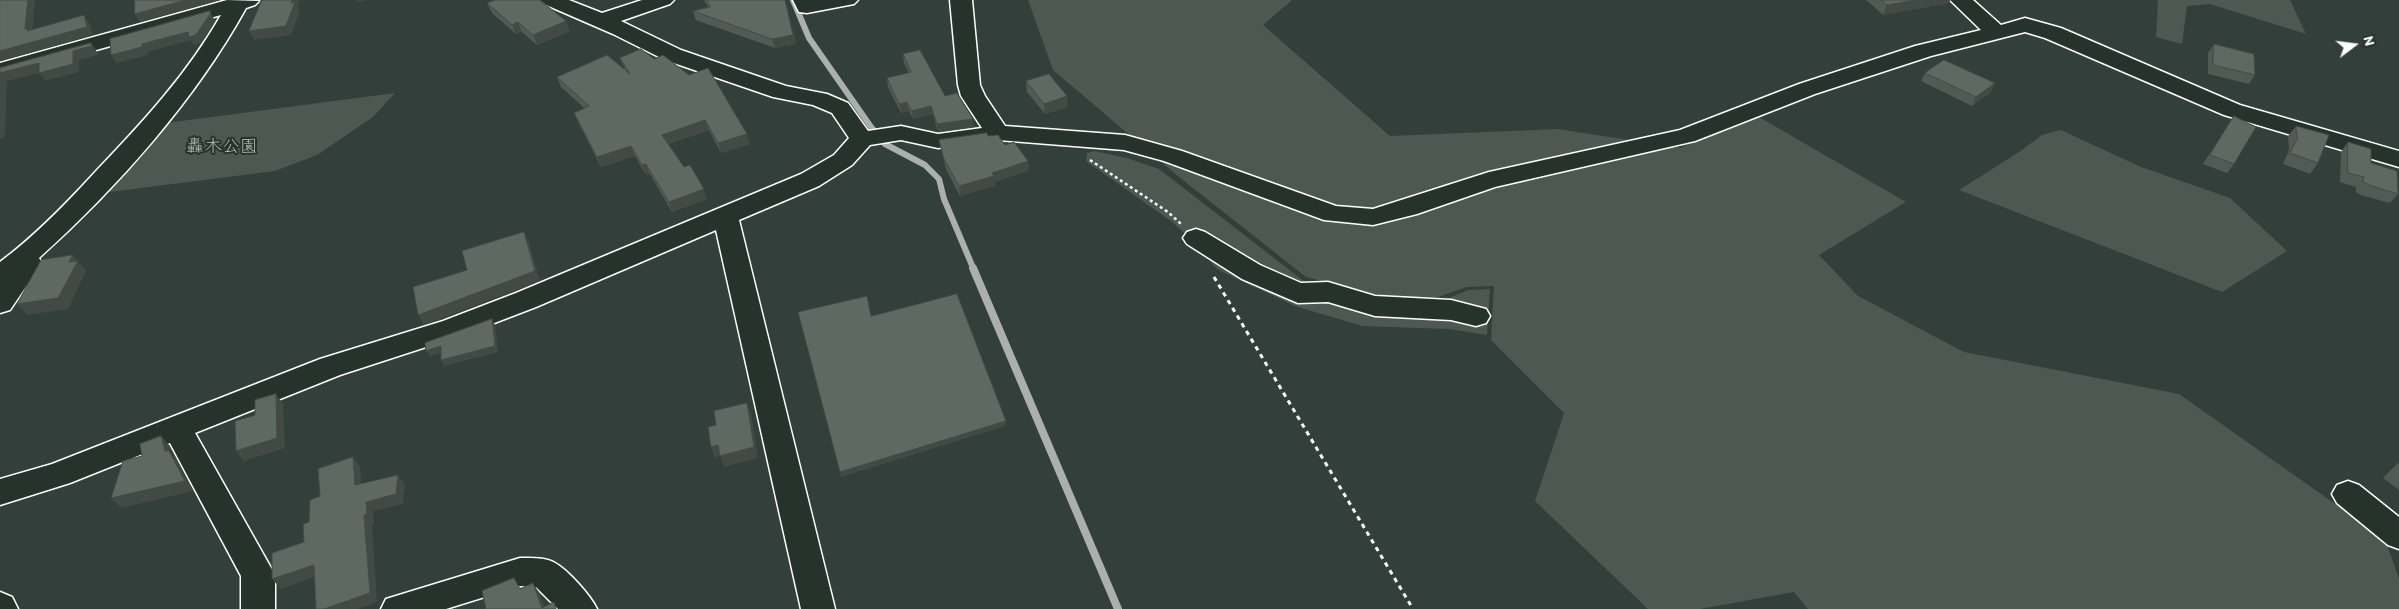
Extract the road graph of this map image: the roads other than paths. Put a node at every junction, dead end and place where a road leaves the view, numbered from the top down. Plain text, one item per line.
1 (551, 0) edge
2 (663, 0) edge
3 (804, 0) edge
4 (847, 0) edge
5 (961, 0) edge
6 (1961, 0) edge
7 (243, 1) edge
8 (600, 21) junction
9 (1996, 32) junction
10 (0, 70) edge
11 (998, 132) junction
12 (862, 139) junction
13 (2399, 159) edge
14 (725, 216) junction
15 (1196, 238) road end
16 (32, 252) junction
17 (0, 276) edge
18 (0, 303) edge
19 (1476, 316) dead end
20 (177, 428) junction
21 (0, 492) edge
22 (2348, 494) dead end
23 (2399, 536) edge
24 (258, 609) edge
25 (398, 609) edge
26 (580, 609) edge
27 (818, 609) edge

1 - 8 street
2 - 8 street
3 - 4 street
5 - 11 street
6 - 9 street
7 - 10 street
7 - 16 street
8 - 12 street
9 - 11 street
9 - 13 street
11 - 12 street
12 - 14 street
14 - 20 street
14 - 27 street
15 - 19 street
16 - 17 street
16 - 18 street
20 - 21 street
20 - 24 street
22 - 23 street
25 - 26 street

